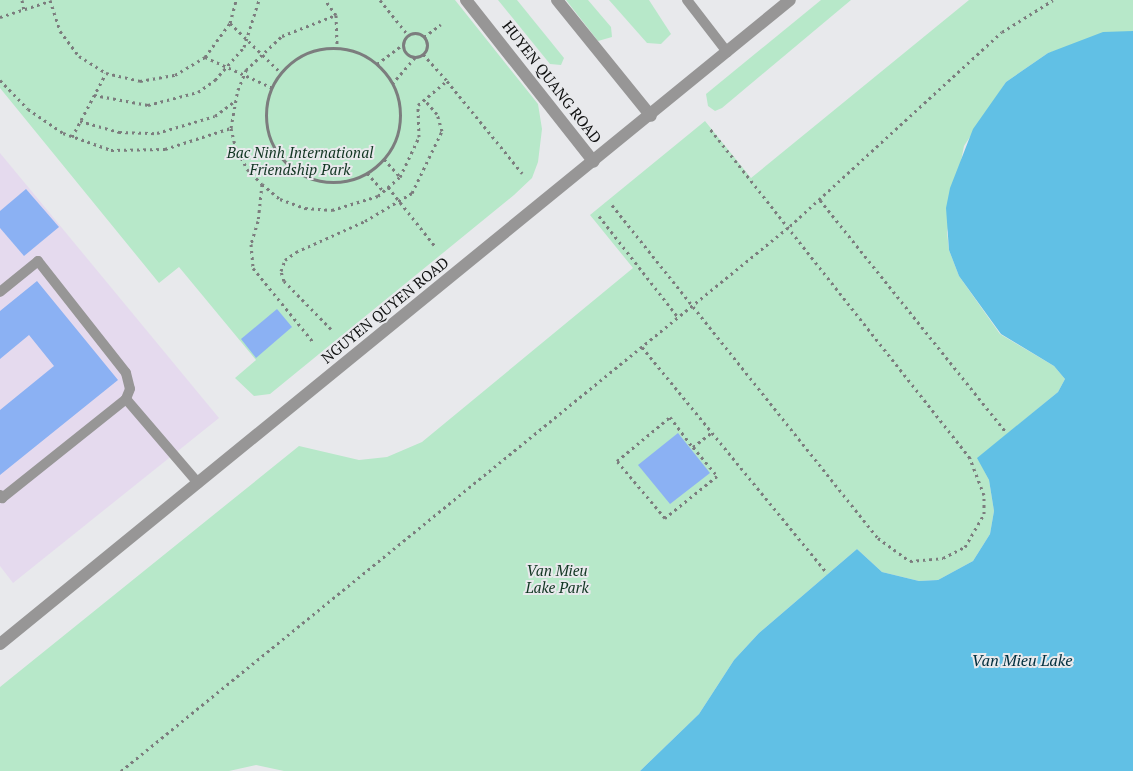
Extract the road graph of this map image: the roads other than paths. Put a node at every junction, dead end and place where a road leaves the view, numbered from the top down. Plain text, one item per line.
1 (466, 0) edge
2 (557, 0) edge
3 (687, 0) edge
4 (790, 0) edge
5 (727, 52) junction
6 (651, 116) junction
7 (594, 162) junction
8 (0, 292) edge
9 (126, 400) junction
10 (198, 483) junction
11 (0, 495) edge
12 (0, 644) edge

1 - 7 street, HUYEN QUANG ROAD
2 - 6 street
3 - 5 lane
4 - 5 street, NGUYEN QUYEN ROAD
5 - 6 street, NGUYEN QUYEN ROAD
6 - 7 street, NGUYEN QUYEN ROAD
7 - 10 street, NGUYEN QUYEN ROAD
8 - 9 lane
9 - 10 lane
9 - 11 lane
10 - 12 street, NGUYEN QUYEN ROAD

